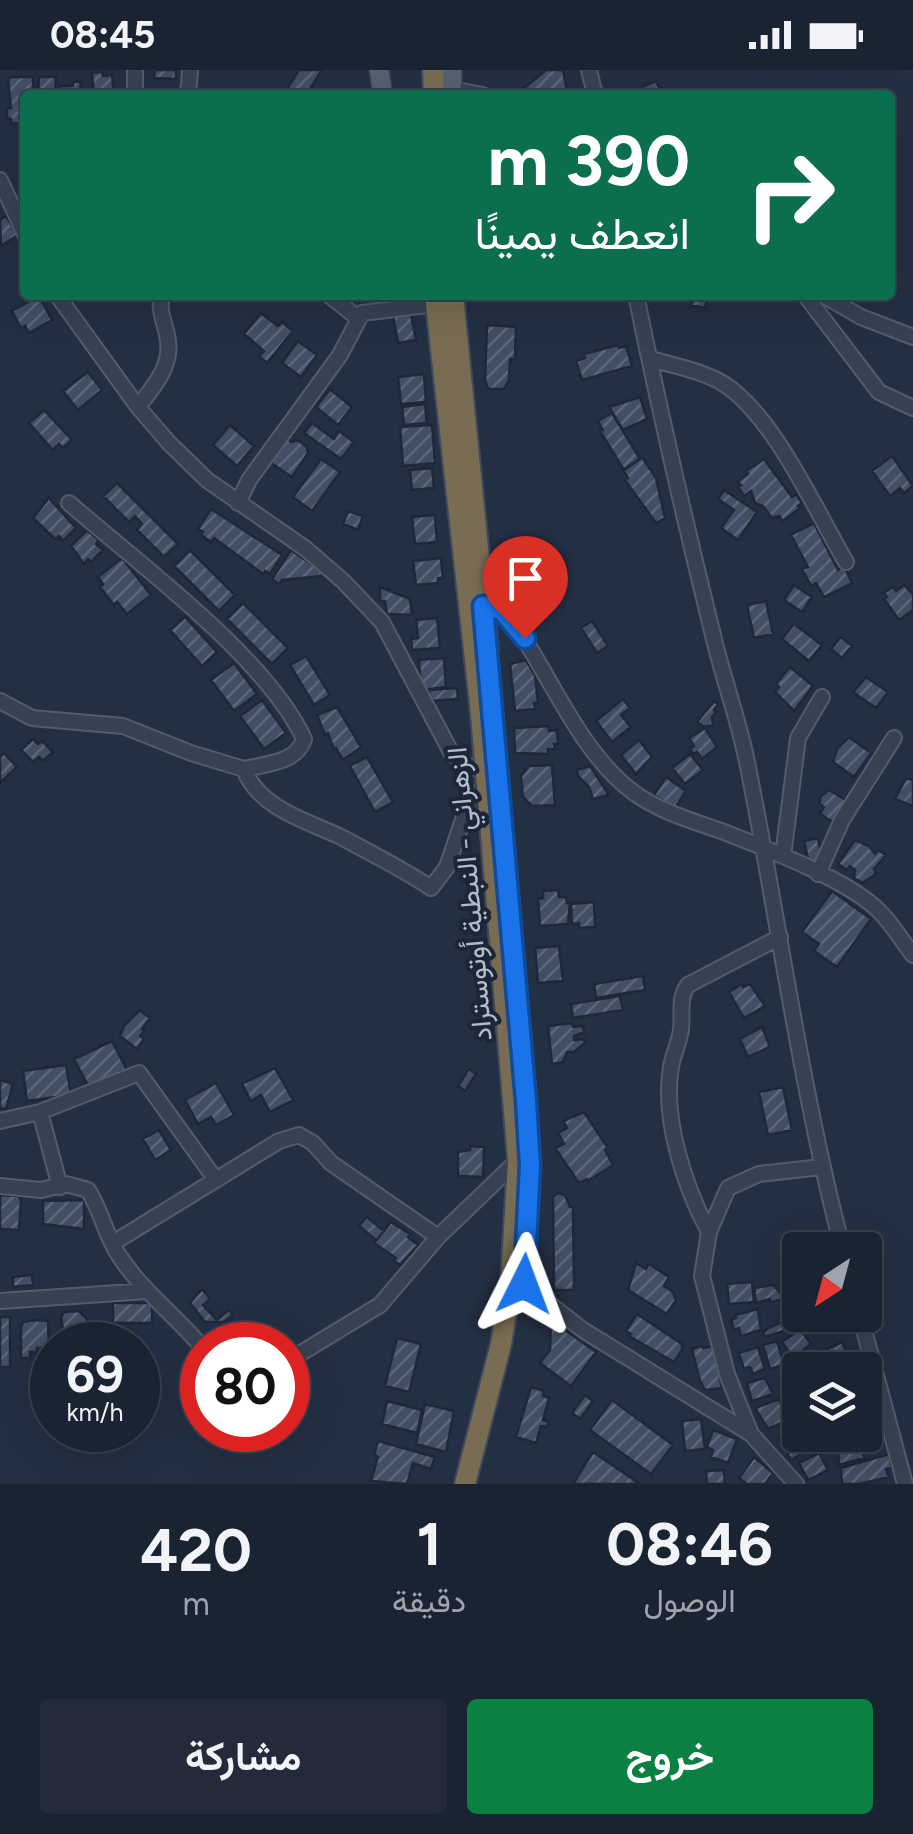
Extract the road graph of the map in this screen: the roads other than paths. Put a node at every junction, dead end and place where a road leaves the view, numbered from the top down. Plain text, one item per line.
1 (437, 84) edge
2 (462, 90) edge
3 (0, 180) edge
4 (20, 223) edge
5 (62, 300) edge
6 (161, 300) edge
7 (335, 300) edge
8 (429, 300) edge
9 (441, 300) edge
10 (441, 300) edge
11 (637, 300) edge
12 (808, 300) edge
13 (832, 300) edge
14 (359, 319) junction
15 (913, 337) edge
16 (651, 360) junction
17 (138, 407) junction
18 (913, 408) edge
19 (69, 503) dead end
20 (238, 503) junction
21 (846, 562) dead end
22 (483, 606) junction
23 (822, 697) dead end
24 (0, 701) edge
25 (488, 714) junction
26 (894, 738) dead end
27 (489, 767) junction
28 (244, 769) junction
29 (762, 846) junction
30 (784, 856) junction
31 (818, 874) junction
32 (780, 938) junction
33 (913, 955) edge
34 (40, 1112) junction
35 (0, 1121) edge
36 (518, 1160) junction
37 (822, 1167) junction
38 (216, 1180) junction
39 (0, 1186) edge
40 (60, 1188) junction
41 (709, 1232) junction
42 (839, 1232) edge
43 (438, 1236) junction
44 (113, 1244) junction
45 (524, 1284) junction
46 (146, 1291) junction
47 (0, 1301) edge
48 (180, 1322) edge
49 (865, 1332) edge
50 (310, 1348) edge
51 (751, 1434) junction
52 (464, 1484) edge
53 (478, 1484) edge
54 (796, 1484) edge
55 (906, 1484) edge

1 - 2 street
3 - 4 street
5 - 17 street
6 - 17 street
7 - 14 street
8 - 14 street
9 - 22 highway, الزهراني - النبطية أوتوستراد
10 - 25 highway, الزهراني - النبطية أوتوستراد
11 - 16 street
12 - 18 street
13 - 15 street
14 - 20 street
16 - 21 street
16 - 29 street
17 - 20 street
19 - 28 street
20 - 27 street
22 - 25 highway, الزهراني - النبطية أوتوستراد
22 - 29 street
23 - 30 street
24 - 28 street
25 - 27 highway, الزهراني - النبطية أوتوستراد
26 - 31 street
27 - 28 street
27 - 36 highway, الزهراني - النبطية أوتوستراد
27 - 45 highway, الزهراني - النبطية أوتوستراد
29 - 30 street
29 - 32 street
30 - 31 street
31 - 33 street
32 - 37 street
32 - 41 street
34 - 35 street
34 - 38 street
34 - 40 street
36 - 43 street
36 - 52 highway, الزهراني - النبطية أوتوستراد
37 - 41 street
37 - 42 street
38 - 43 street
38 - 44 street
39 - 40 street
40 - 44 street
41 - 51 street
43 - 50 street
44 - 46 street
45 - 51 street
45 - 53 highway, الزهراني - النبطية أوتوستراد
46 - 47 street
46 - 48 street
49 - 55 street
51 - 54 street

